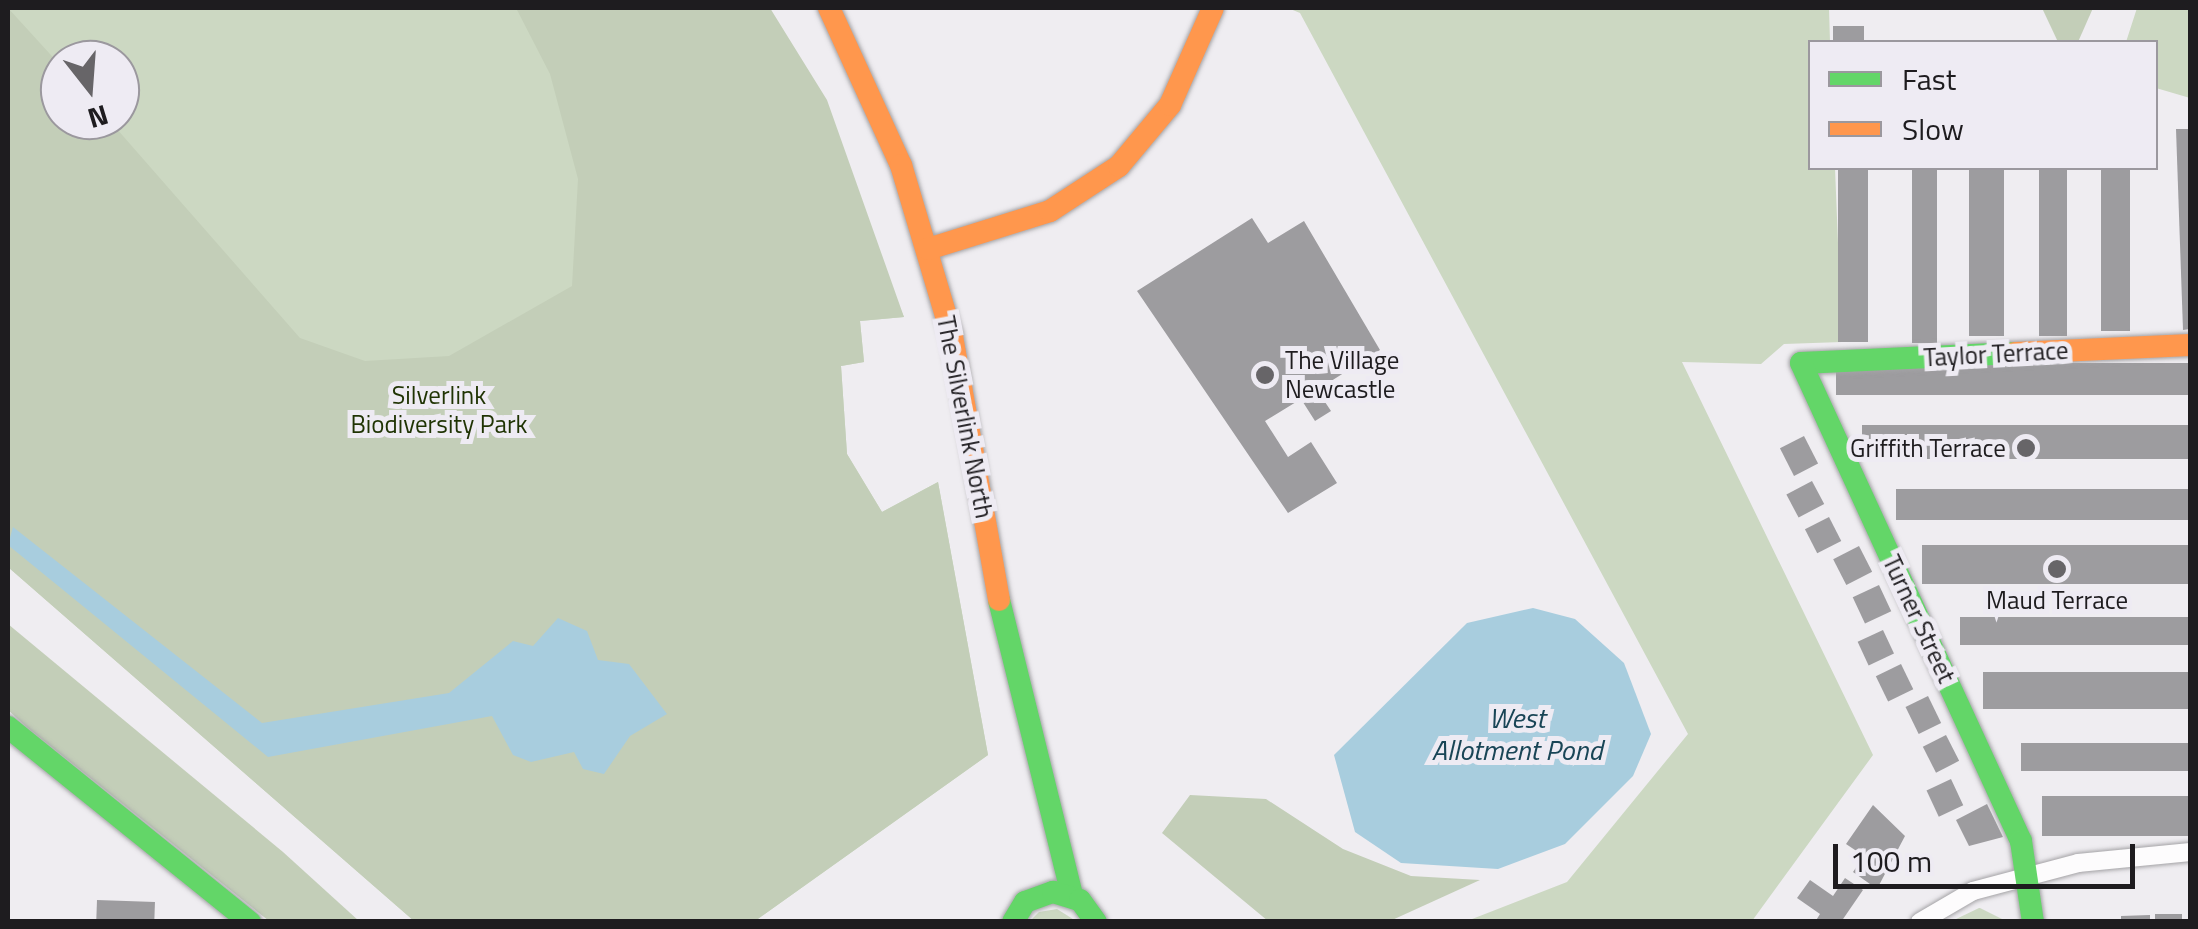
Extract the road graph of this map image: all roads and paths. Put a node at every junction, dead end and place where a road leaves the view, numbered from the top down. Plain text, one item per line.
1 (829, 8) edge
2 (1213, 8) edge
3 (928, 250) junction
4 (2190, 345) edge
5 (1800, 363) joint
6 (8, 726) edge
7 (1054, 840) junction
8 (2190, 852) edge
9 (2027, 879) junction
10 (1072, 895) junction
11 (1034, 896) junction
12 (250, 922) edge
13 (1013, 922) edge
14 (1096, 922) edge
15 (1920, 922) edge
16 (2032, 922) edge

1 - 3 street, The Silverlink North
2 - 3 street
3 - 7 street, The Silverlink North
4 - 5 street, Taylor Terrace
5 - 9 street, Turner Street
6 - 12 street
7 - 10 street, The Silverlink North
7 - 11 street
8 - 9 street
9 - 15 street
9 - 16 street, Turner Street
10 - 11 street
10 - 14 street
11 - 13 street

